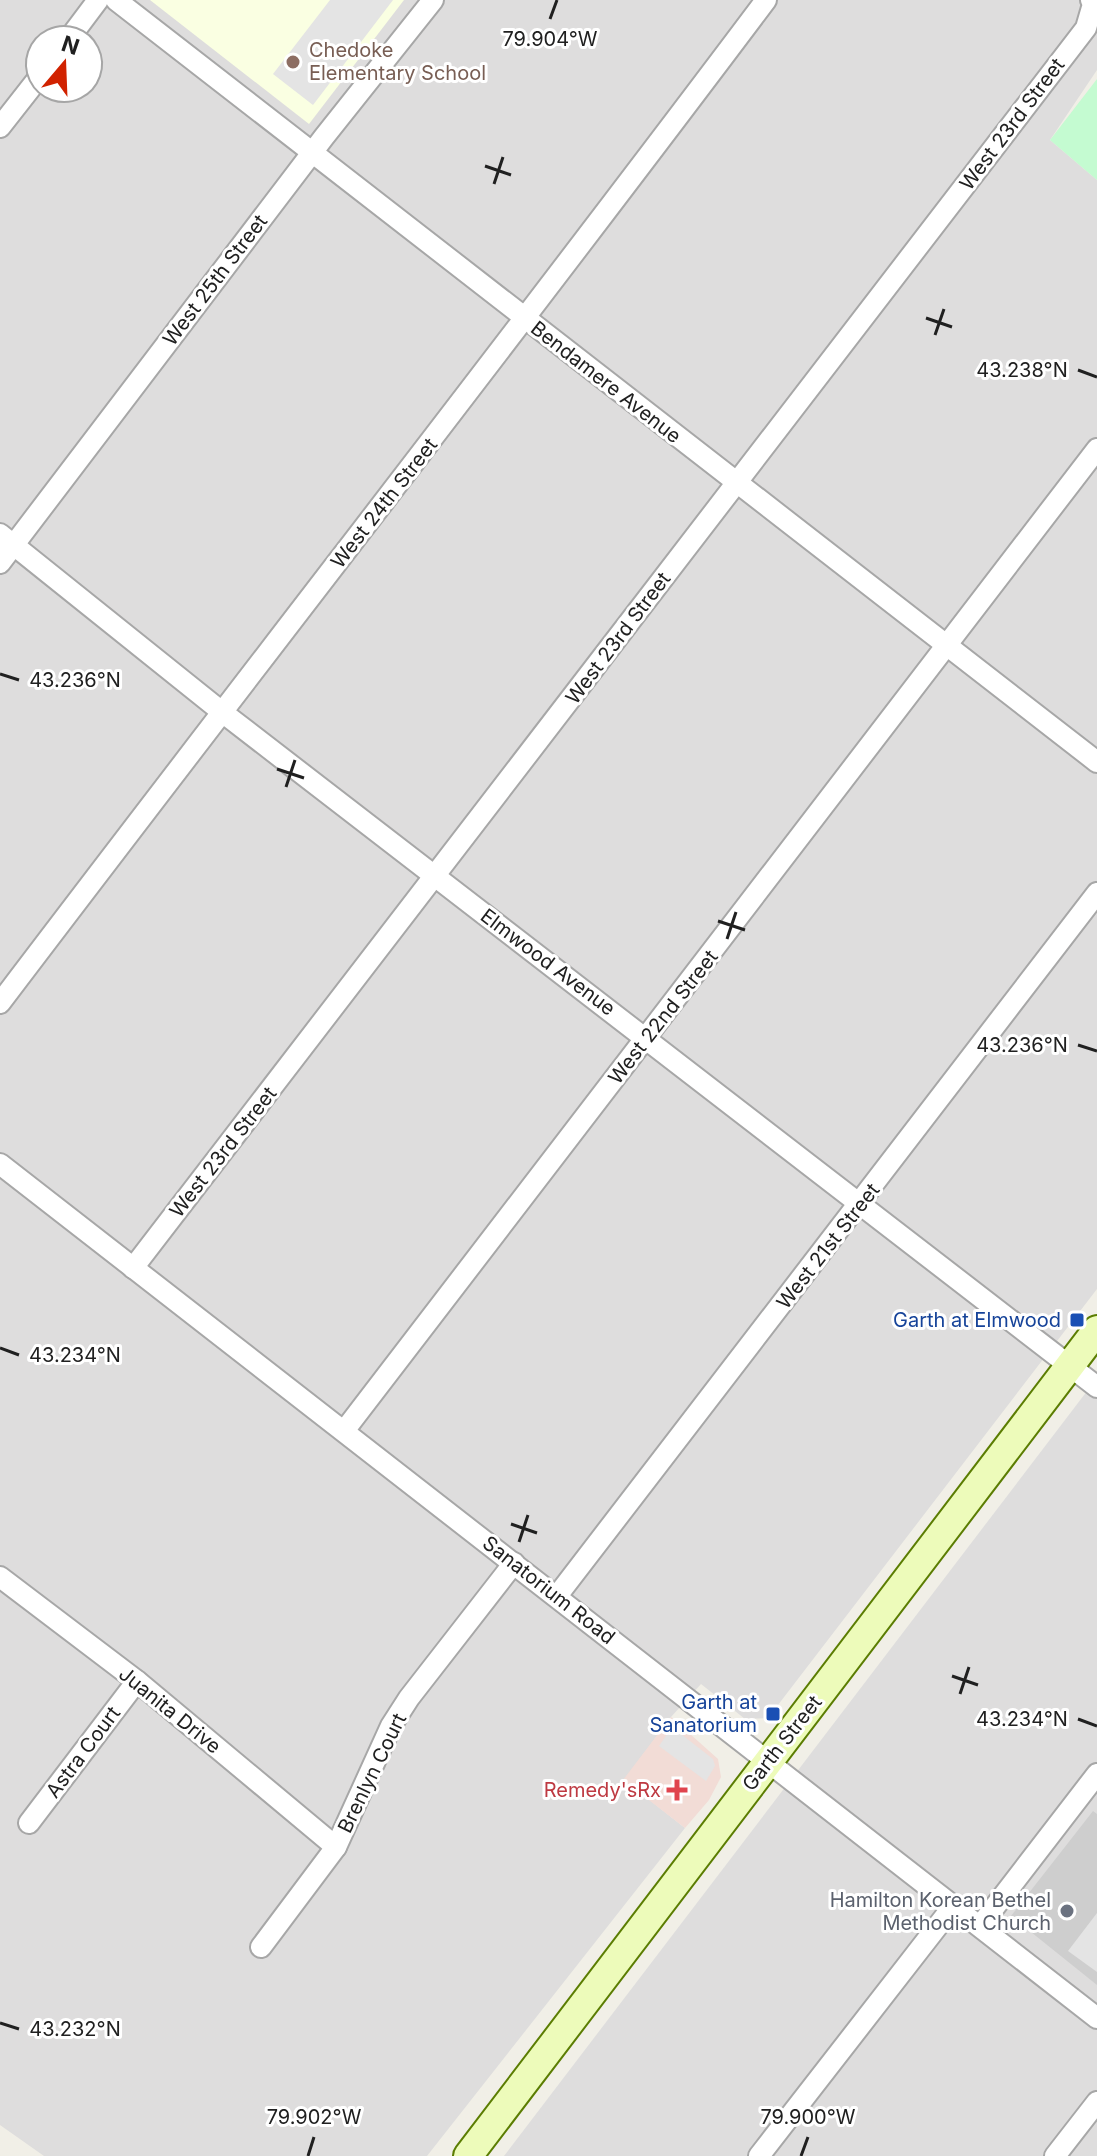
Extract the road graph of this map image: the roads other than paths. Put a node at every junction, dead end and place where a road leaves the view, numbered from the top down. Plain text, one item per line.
1 (98, 0) edge
2 (116, 0) edge
3 (433, 0) edge
4 (766, 0) edge
5 (1092, 2) edge
6 (80, 24) edge
7 (24, 96) edge
8 (0, 127) edge
9 (313, 152) junction
10 (526, 320) junction
11 (1097, 449) edge
12 (737, 483) junction
13 (7, 540) edge
14 (0, 563) edge
15 (947, 647) junction
16 (222, 712) junction
17 (1097, 762) edge
18 (436, 876) junction
19 (1097, 893) edge
20 (0, 1003) edge
21 (647, 1038) junction
22 (0, 1164) edge
23 (861, 1203) junction
24 (133, 1268) junction
25 (1097, 1330) edge
26 (1070, 1365) junction
27 (1097, 1387) edge
28 (344, 1431) junction
29 (514, 1563) junction
30 (0, 1577) edge
31 (557, 1596) junction
32 (137, 1681) junction
33 (769, 1761) junction
34 (1097, 1774) edge
35 (29, 1823) dead end
36 (336, 1847) junction
37 (954, 1905) junction
38 (980, 1926) junction
39 (261, 1947) dead end
40 (1097, 2018) edge
41 (1097, 2102) edge
42 (468, 2156) edge
43 (759, 2156) edge
44 (1055, 2156) edge

1 - 6 street
2 - 9 street, Bendamere Avenue
3 - 9 street, West 25th Street
4 - 10 street, West 24th Street
5 - 12 street, West 23rd Street
7 - 8 street
9 - 10 street, Bendamere Avenue
9 - 13 street, West 25th Street
10 - 12 street, Bendamere Avenue
10 - 16 street, West 24th Street
11 - 15 street, West 22nd Street
12 - 15 street, Bendamere Avenue
12 - 18 street, West 23rd Street
13 - 14 street, West 25th Street
13 - 16 street, Elmwood Avenue
15 - 17 street, Bendamere Avenue
15 - 21 street, West 22nd Street
16 - 18 street, Elmwood Avenue
16 - 20 street, West 24th Street
18 - 21 street, Elmwood Avenue
18 - 24 street, West 23rd Street
19 - 23 street, West 21st Street
21 - 23 street, Elmwood Avenue
21 - 28 street, West 22nd Street
22 - 24 street, Sanatorium Road
23 - 26 street, Elmwood Avenue
23 - 31 street, West 21st Street
24 - 28 street, Sanatorium Road
25 - 26 main road, Garth Street
26 - 27 street, Elmwood Avenue
26 - 33 main road, Garth Street
28 - 29 street, Sanatorium Road
29 - 31 street, Sanatorium Road
29 - 36 street, Brenlyn Court
30 - 32 street, Juanita Drive
31 - 33 street, Sanatorium Road
32 - 35 street, Astra Court
32 - 36 street, Juanita Drive
33 - 37 street, Sanatorium Road
33 - 42 main road, Garth Street
34 - 38 street
36 - 39 street, Brenlyn Court
37 - 38 street, Sanatorium Road
37 - 43 street
38 - 40 street, Sanatorium Road
41 - 44 street

